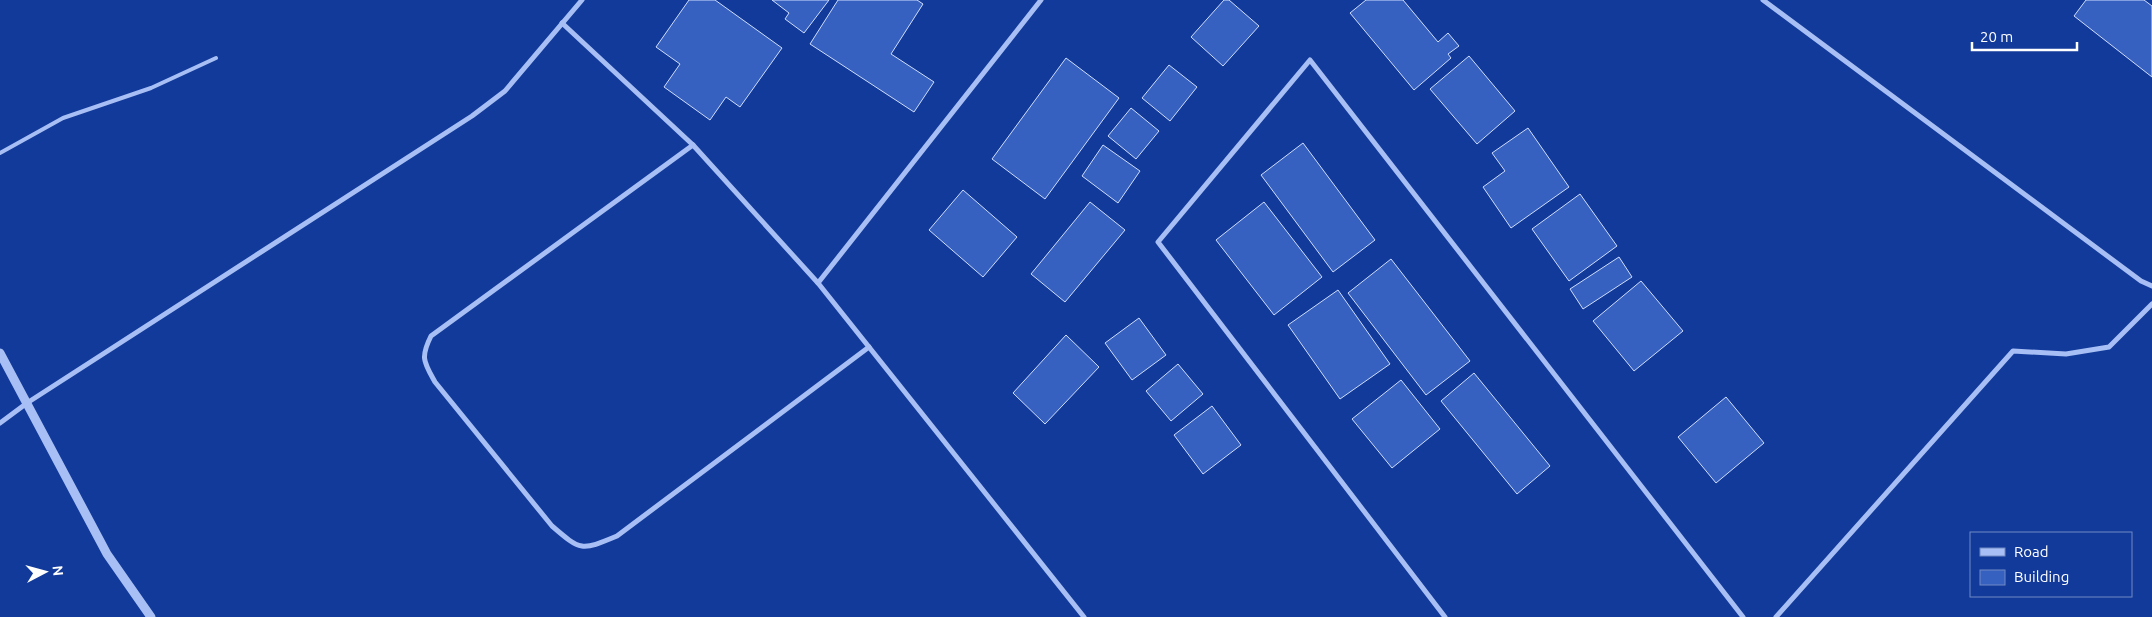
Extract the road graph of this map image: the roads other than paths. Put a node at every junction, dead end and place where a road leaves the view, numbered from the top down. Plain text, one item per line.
1 (582, 0) edge
2 (1041, 0) edge
3 (1763, 0) edge
4 (562, 23) junction
5 (216, 58) dead end
6 (693, 145) junction
7 (0, 153) edge
8 (818, 283) junction
9 (2152, 286) edge
10 (2152, 304) edge
11 (869, 347) junction
12 (0, 353) edge
13 (27, 403) junction
14 (0, 423) edge
15 (150, 617) edge
16 (1084, 617) edge
17 (1445, 617) edge
18 (1743, 617) edge
19 (1776, 617) edge

1 - 4 street
2 - 8 street
3 - 9 street
4 - 6 street
4 - 13 street
5 - 7 lane
6 - 8 street
6 - 11 street
8 - 11 street
10 - 19 street
11 - 16 street
12 - 13 street
13 - 14 street
13 - 15 street
17 - 18 street

